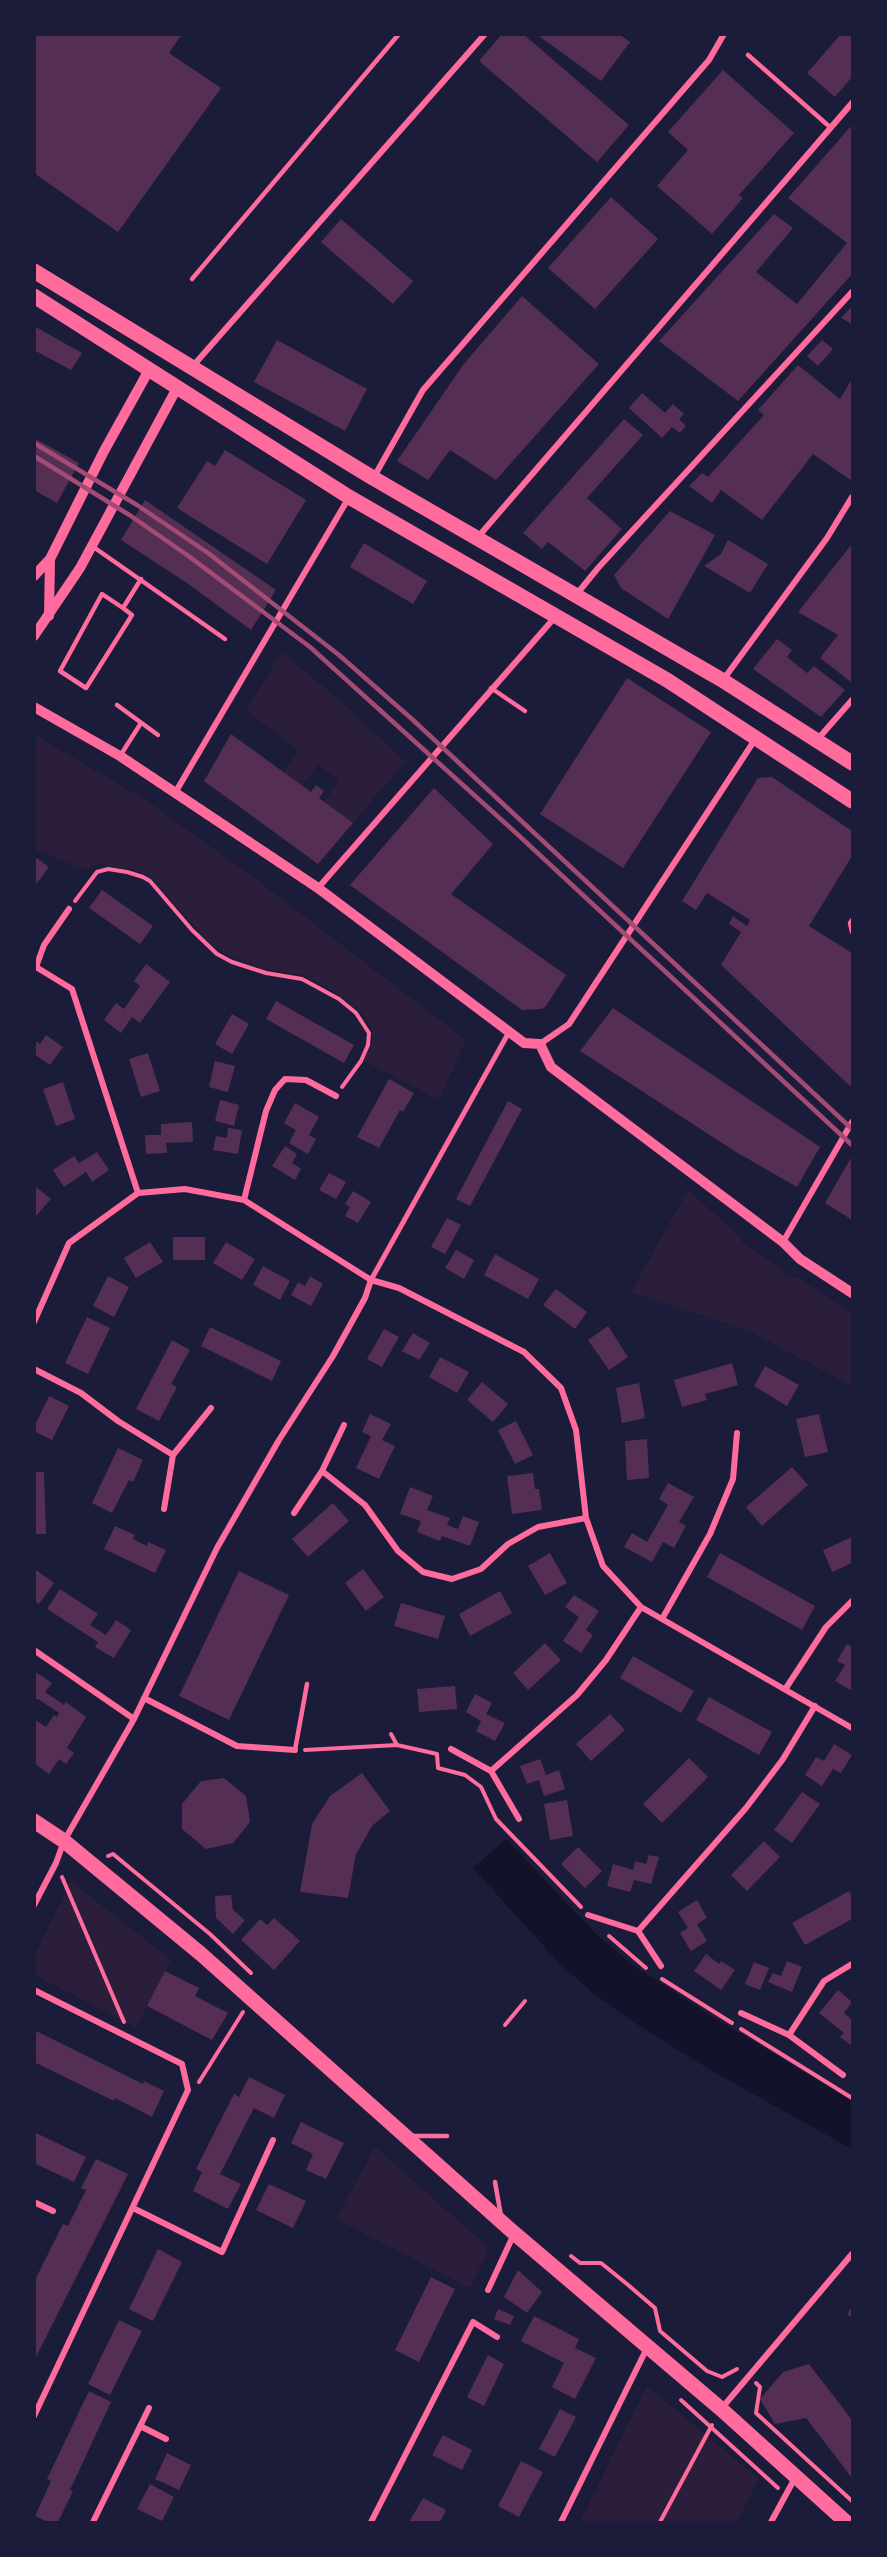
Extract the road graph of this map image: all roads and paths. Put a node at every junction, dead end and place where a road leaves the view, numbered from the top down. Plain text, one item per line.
1 (399, 34) edge
2 (485, 34) edge
3 (724, 34) edge
4 (748, 55) dead end
5 (852, 104) edge
6 (831, 128) junction
7 (34, 271) edge
8 (192, 279) dead end
9 (852, 292) edge
10 (34, 296) edge
11 (192, 367) junction
12 (149, 370) junction
13 (177, 388) junction
14 (373, 478) junction
15 (350, 497) junction
16 (852, 497) edge
17 (477, 539) junction
18 (92, 546) junction
19 (50, 559) junction
20 (34, 576) edge
21 (141, 579) junction
22 (576, 596) junction
23 (123, 608) junction
24 (556, 616) junction
25 (49, 617) junction
26 (34, 636) edge
27 (225, 639) dead end
28 (722, 681) junction
29 (491, 688) junction
30 (852, 700) edge
31 (117, 705) dead end
32 (34, 707) edge
33 (525, 711) dead end
34 (141, 723) junction
35 (158, 735) dead end
36 (756, 738) junction
37 (816, 741) junction
38 (120, 756) junction
39 (852, 763) edge
40 (852, 773) edge
41 (175, 793) junction
42 (852, 801) edge
43 (318, 888) junction
44 (69, 909) joint
45 (852, 920) edge
46 (852, 932) edge
47 (35, 968) edge
48 (510, 1031) junction
49 (540, 1044) junction
50 (336, 1096) joint
51 (852, 1122) edge
52 (138, 1193) junction
53 (244, 1200) junction
54 (783, 1242) junction
55 (371, 1280) junction
56 (852, 1293) edge
57 (35, 1320) edge
58 (34, 1369) edge
59 (211, 1408) dead end
60 (344, 1425) dead end
61 (737, 1433) dead end
62 (172, 1455) junction
63 (322, 1471) junction
64 (164, 1509) dead end
65 (294, 1513) dead end
66 (586, 1518) junction
67 (852, 1601) edge
68 (640, 1607) junction
69 (662, 1619) junction
70 (34, 1650) edge
71 (307, 1684) dead end
72 (786, 1688) junction
73 (144, 1698) junction
74 (815, 1706) junction
75 (134, 1719) junction
76 (852, 1728) edge
77 (391, 1734) dead end
78 (397, 1745) junction
79 (452, 1749) dead end
80 (296, 1750) junction
81 (491, 1771) junction
82 (519, 1819) dead end
83 (34, 1821) edge
84 (506, 1829) dead end
85 (64, 1841) junction
86 (56, 1863) junction
87 (91, 1864) junction
88 (34, 1905) edge
89 (588, 1915) dead end
90 (638, 1931) junction
91 (852, 1964) edge
92 (661, 1966) dead end
93 (253, 1974) dead end
94 (34, 1990) edge
95 (251, 1999) junction
96 (525, 2001) dead end
97 (741, 2013) dead end
98 (505, 2025) dead end
99 (789, 2035) junction
100 (131, 2037) junction
101 (843, 2075) dead end
102 (188, 2090) junction
103 (405, 2136) junction
104 (447, 2136) dead end
105 (273, 2140) dead end
106 (495, 2182) dead end
107 (34, 2202) edge
108 (133, 2208) junction
109 (53, 2211) dead end
110 (502, 2221) junction
111 (514, 2233) junction
112 (562, 2249) dead end
113 (852, 2254) edge
114 (488, 2290) dead end
115 (497, 2337) dead end
116 (648, 2346) junction
117 (749, 2376) junction
118 (149, 2408) dead end
119 (721, 2409) junction
120 (34, 2416) edge
121 (140, 2426) junction
122 (166, 2439) dead end
123 (795, 2477) junction
124 (852, 2501) edge
125 (93, 2523) edge
126 (371, 2523) edge
127 (561, 2523) edge
128 (660, 2523) edge
129 (771, 2523) edge
130 (846, 2523) edge

1 - 8 lane
2 - 11 street
3 - 14 street
4 - 6 lane
5 - 6 street
6 - 17 street
7 - 11 main road
9 - 22 street
10 - 12 main road
11 - 14 main road
12 - 13 main road
12 - 19 street
13 - 15 main road
13 - 18 street
14 - 17 main road
15 - 24 main road
15 - 41 street
16 - 28 street
17 - 22 main road
18 - 21 lane
18 - 25 street
19 - 20 street
19 - 25 street
21 - 23 lane
21 - 27 lane
22 - 28 main road
23 - 23 lane
24 - 29 street
24 - 36 main road
25 - 26 street
28 - 37 main road
29 - 33 lane
29 - 43 street
30 - 37 street
31 - 34 lane
32 - 38 street
34 - 35 lane
34 - 38 lane
36 - 42 main road
36 - 49 street
37 - 39 main road
37 - 40 main road
38 - 41 street
41 - 43 street
43 - 48 street
44 - 47 street
44 - 50 path
45 - 46 lane
47 - 52 street
48 - 49 street
48 - 55 street
49 - 54 street
50 - 53 street
51 - 54 street
52 - 53 street
52 - 57 street
53 - 55 street
54 - 56 street
55 - 66 street
55 - 73 street
58 - 62 street
59 - 62 street
60 - 63 street
61 - 69 street
62 - 64 street
63 - 65 street
63 - 66 street
66 - 68 street
67 - 72 street
68 - 69 street
68 - 81 street
69 - 72 street
70 - 75 street
71 - 80 lane
72 - 74 street
73 - 75 street
73 - 80 street
74 - 76 street
74 - 90 street
75 - 85 street
77 - 78 path
78 - 80 path
78 - 84 path
79 - 81 street
81 - 82 street
83 - 85 main road
85 - 86 street
85 - 87 main road
86 - 88 street
86 - 100 path
87 - 93 path
87 - 95 main road
89 - 90 street
90 - 92 street
91 - 99 street
94 - 100 street
95 - 102 path
95 - 103 main road
96 - 98 path
97 - 99 street
99 - 101 street
100 - 102 street
102 - 108 street
103 - 104 lane
103 - 110 main road
105 - 108 street
106 - 110 lane
107 - 109 street
108 - 120 street
110 - 111 main road
111 - 114 street
111 - 116 main road
112 - 117 path
113 - 117 street
115 - 126 street
116 - 119 main road
116 - 127 street
117 - 119 street
117 - 124 path
118 - 121 street
119 - 123 main road
119 - 128 path
121 - 122 street
121 - 125 street
123 - 129 street
123 - 130 main road

